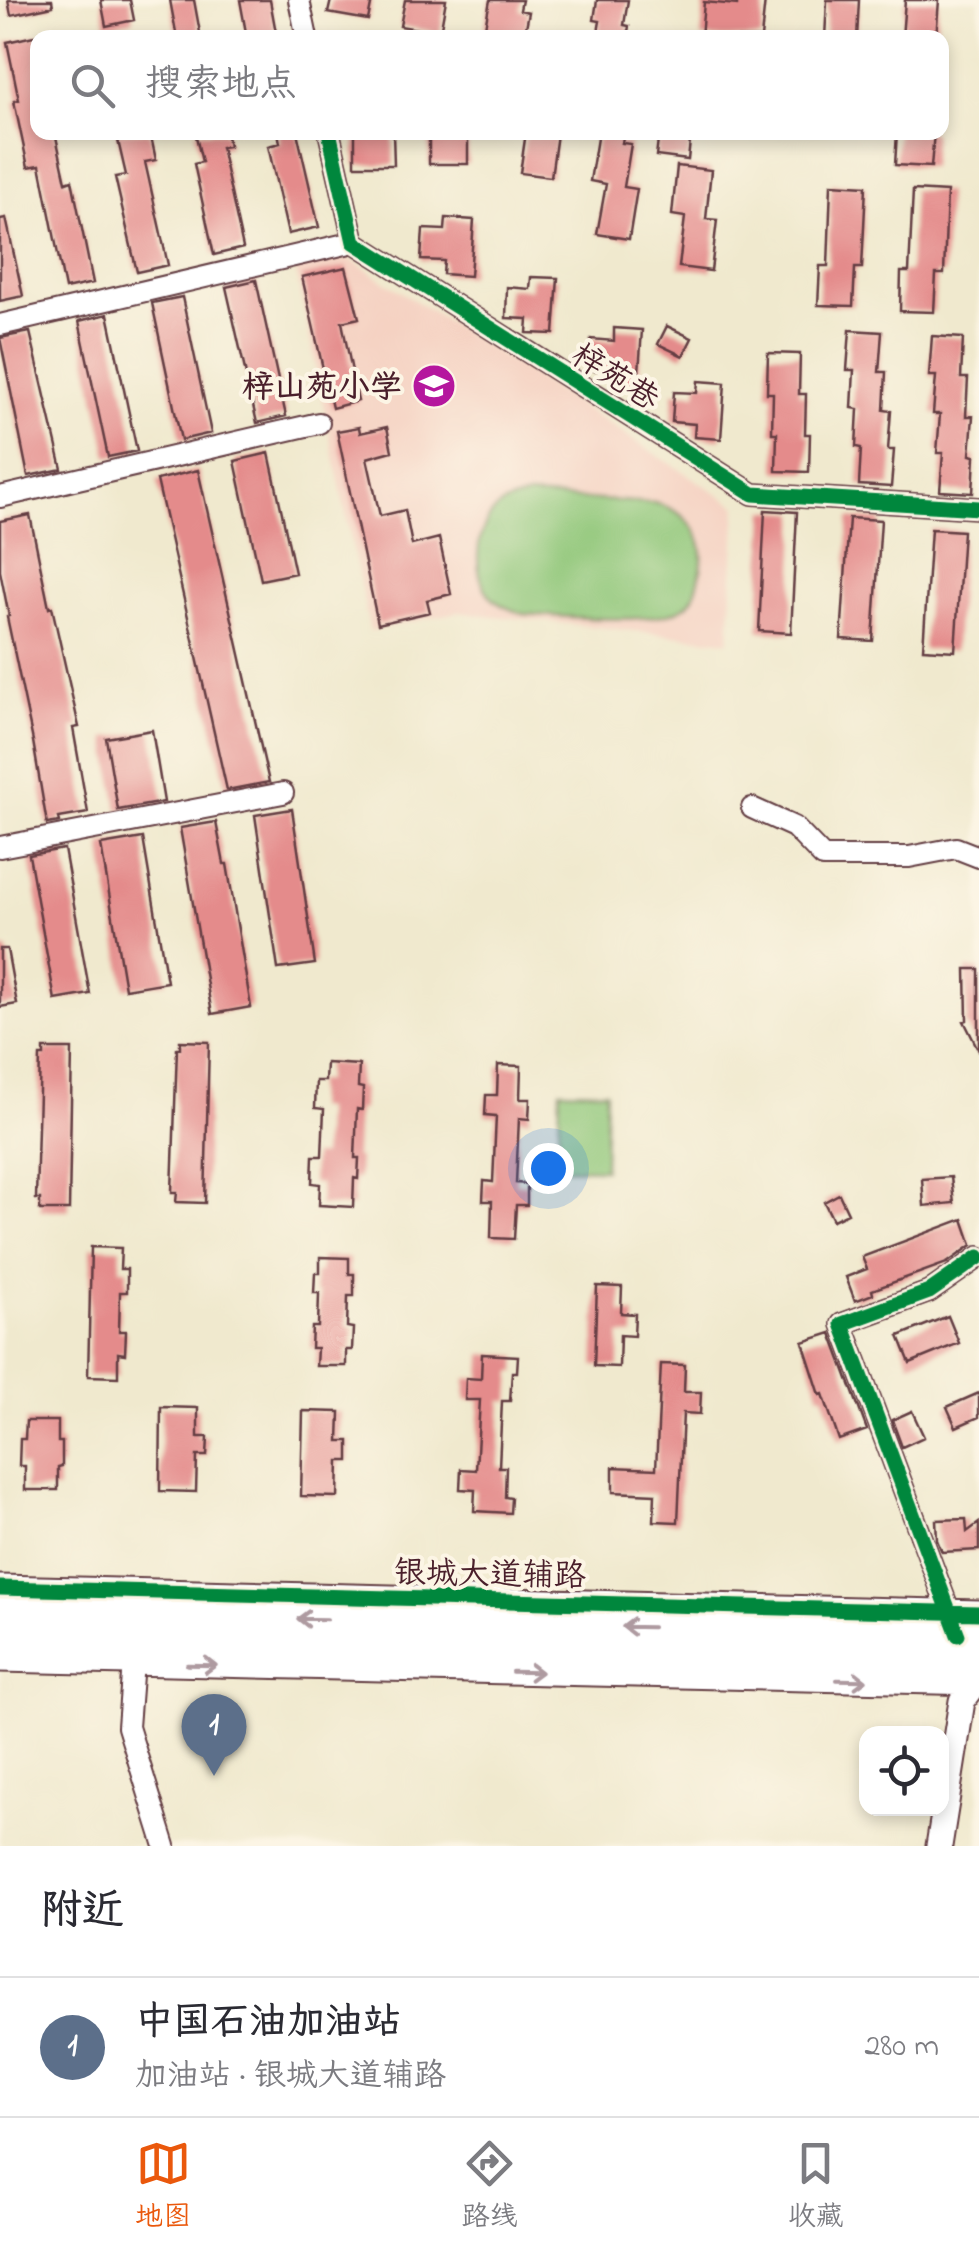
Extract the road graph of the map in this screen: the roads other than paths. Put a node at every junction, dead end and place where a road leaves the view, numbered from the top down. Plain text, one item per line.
1 (299, 0) edge
2 (305, 30) edge
3 (331, 140) edge
4 (354, 242) junction
5 (0, 324) edge
6 (320, 423) dead end
7 (0, 497) edge
8 (979, 508) edge
9 (283, 792) dead end
10 (752, 808) dead end
11 (0, 846) edge
12 (979, 856) edge
13 (979, 1257) edge
14 (0, 1588) edge
15 (0, 1612) edge
16 (0, 1635) edge
17 (972, 1650) edge
18 (134, 1651) junction
19 (0, 1659) edge
20 (166, 1846) edge
21 (940, 1846) edge

1 - 2 street
3 - 4 street
4 - 5 street
4 - 8 street, 梓苑巷
6 - 7 street
9 - 11 street
10 - 12 street
13 - 17 street
14 - 17 street, 银城大道辅路
17 -> 15 main road
16 - 18 main road
18 -> 17 main road
17 - 21 street
18 - 19 street
18 - 20 street

